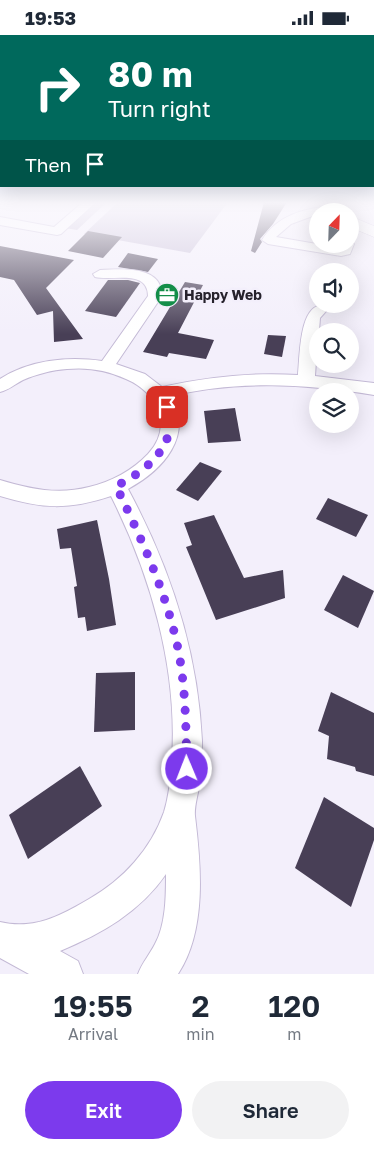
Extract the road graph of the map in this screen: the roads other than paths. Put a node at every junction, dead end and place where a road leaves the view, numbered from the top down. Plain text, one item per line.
1 (100, 274) dead end
2 (318, 313) edge
3 (107, 365) junction
4 (306, 380) junction
5 (0, 387) edge
6 (374, 389) edge
7 (159, 393) junction
8 (116, 486) junction
9 (0, 488) edge
10 (180, 811) junction
11 (7, 942) edge
12 (65, 974) edge
13 (156, 974) edge

1 - 3 street
2 - 4 street
3 - 5 street
3 - 7 street
4 - 6 street
4 - 7 street
7 - 8 street
8 - 9 street
8 - 10 street
10 - 11 street
10 - 13 street
11 - 12 street

